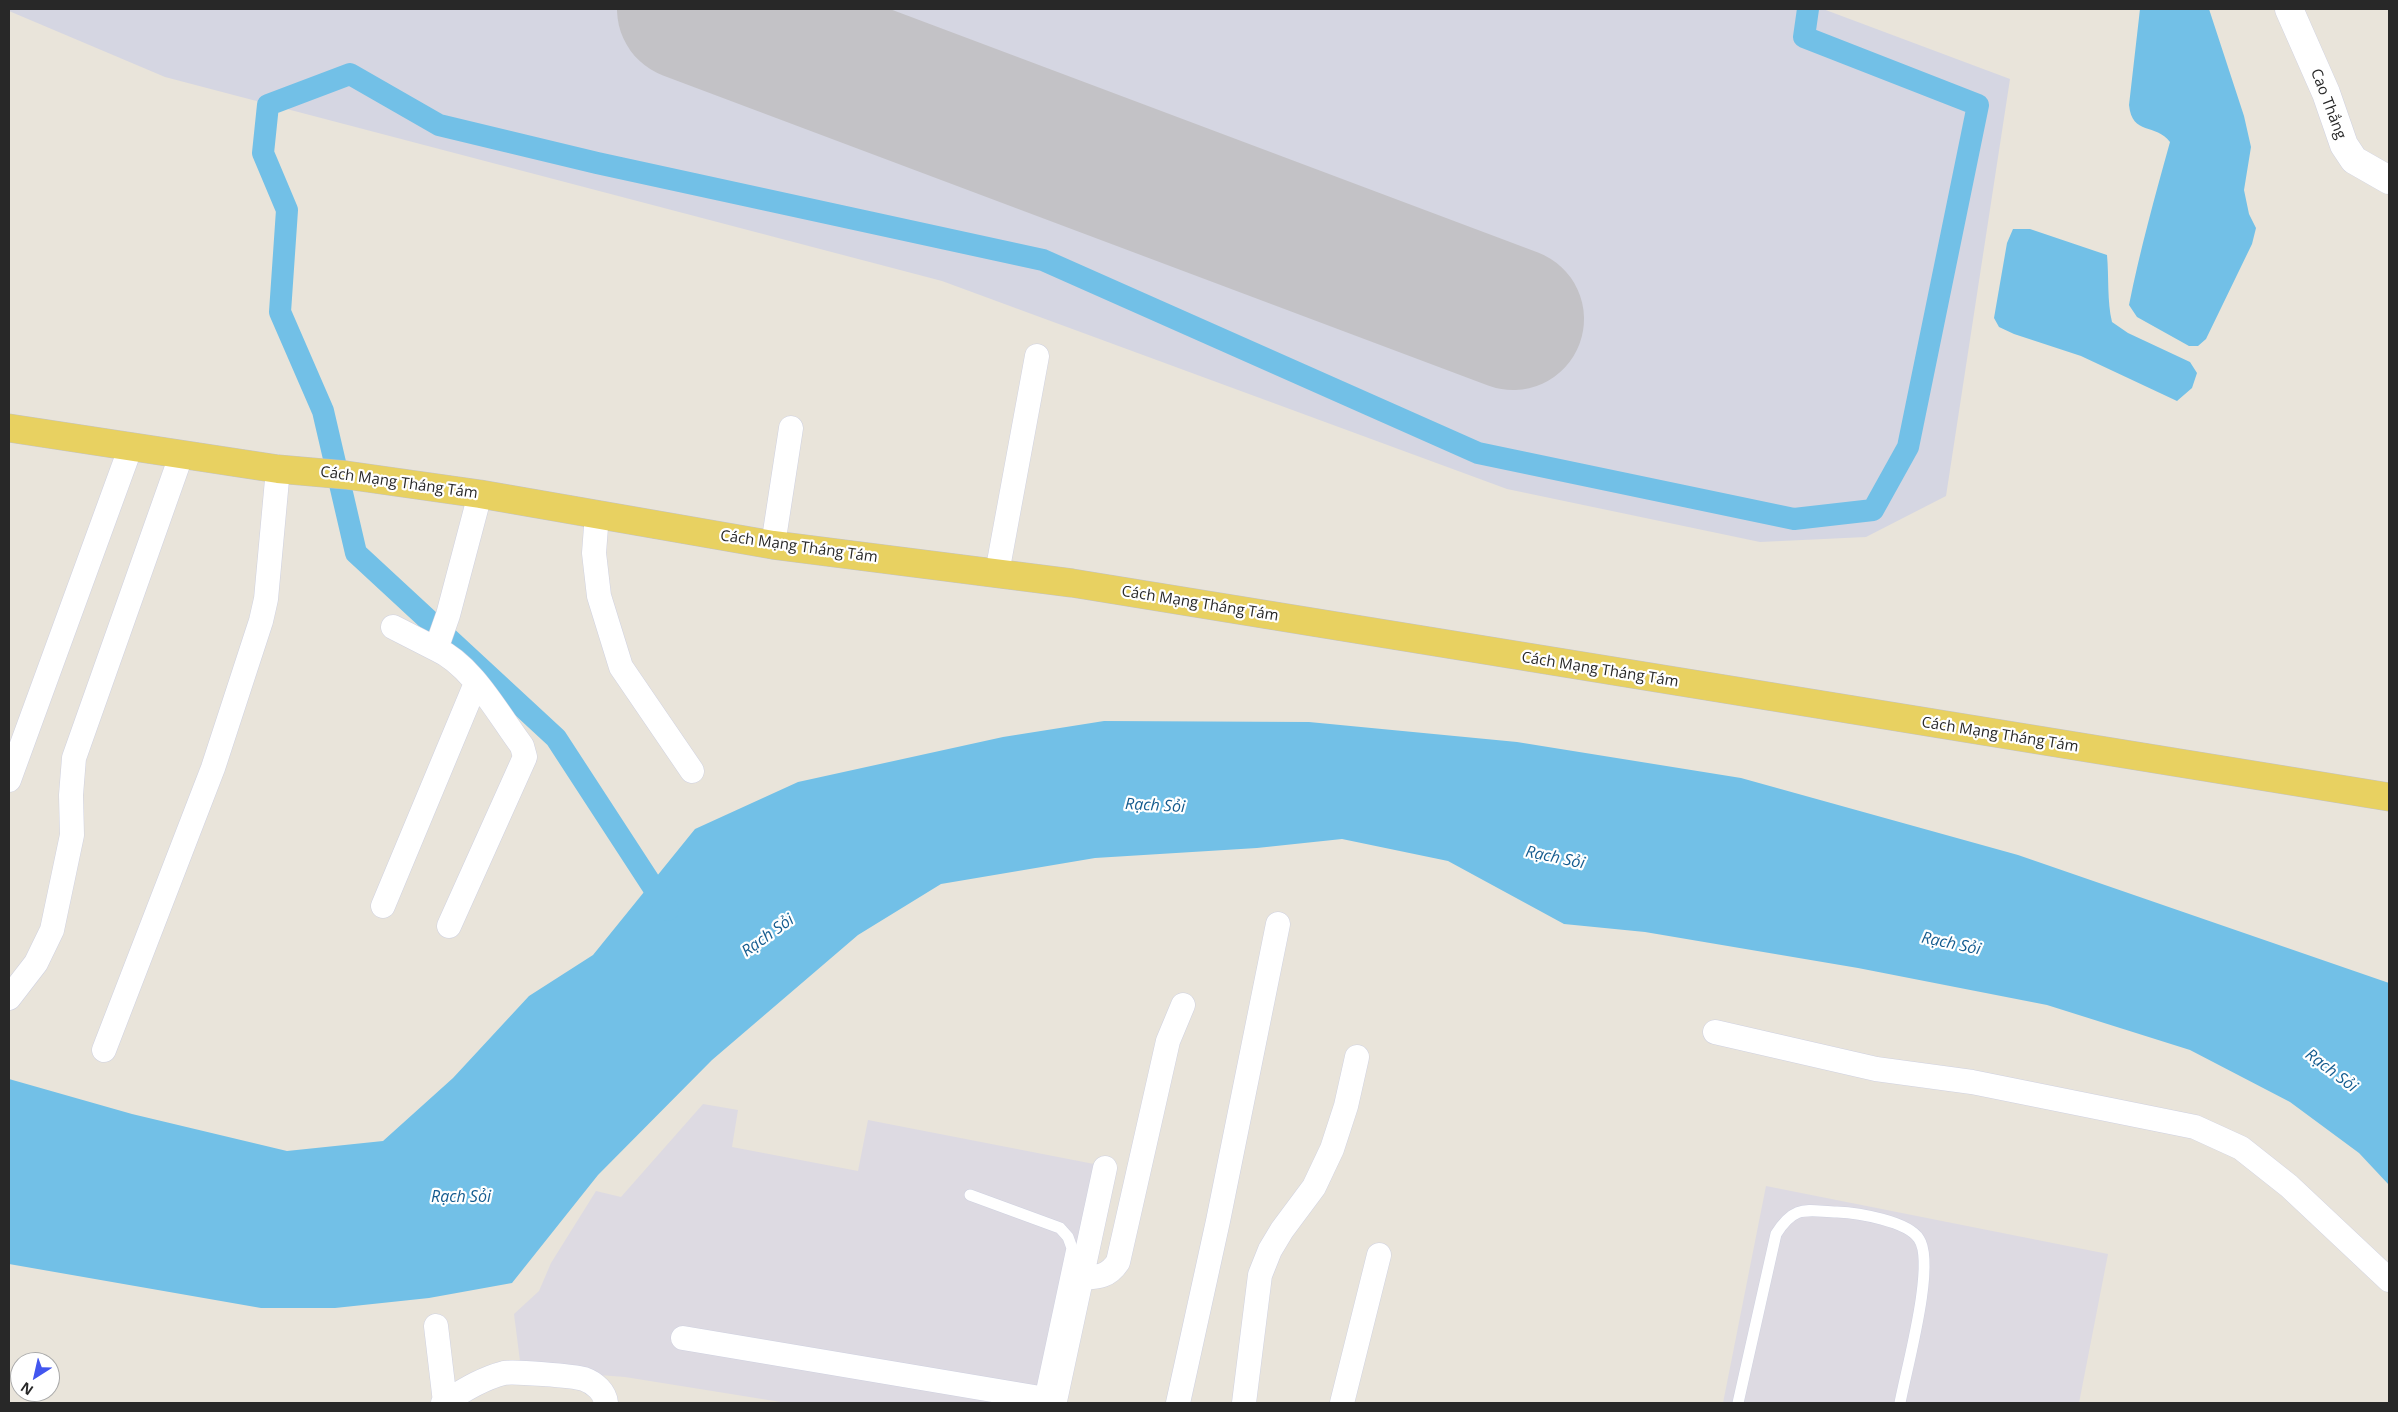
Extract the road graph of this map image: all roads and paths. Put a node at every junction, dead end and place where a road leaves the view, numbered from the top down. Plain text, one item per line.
1 (2289, 9) edge
2 (2389, 180) edge
3 (1037, 356) dead end
4 (9, 428) edge
5 (791, 428) dead end
6 (131, 446) junction
7 (182, 453) junction
8 (284, 468) junction
9 (480, 494) junction
10 (598, 514) junction
11 (772, 545) junction
12 (997, 573) junction
13 (393, 627) dead end
14 (442, 633) junction
15 (476, 683) junction
16 (692, 771) dead end
17 (9, 780) edge
18 (2389, 797) edge
19 (383, 906) dead end
20 (1278, 924) dead end
21 (449, 926) dead end
22 (9, 998) edge
23 (1182, 1005) dead end
24 (1715, 1032) dead end
25 (104, 1050) dead end
26 (1357, 1057) dead end
27 (1105, 1168) dead end
28 (970, 1196) dead end
29 (1380, 1255) dead end
30 (1081, 1278) junction
31 (2389, 1280) edge
32 (436, 1326) dead end
33 (683, 1338) dead end
34 (1051, 1401) edge
35 (444, 1402) edge
36 (606, 1403) edge
37 (1178, 1403) edge
38 (1244, 1403) edge
39 (1342, 1403) edge
40 (1738, 1403) edge
41 (1900, 1403) edge

1 - 2 street, Cao Thắng
3 - 12 street
4 - 6 main road, Cách Mạng Tháng Tám
5 - 11 street
6 - 7 main road, Cách Mạng Tháng Tám
6 - 17 street
7 - 8 main road, Cách Mạng Tháng Tám
7 - 22 street
8 - 9 main road, Cách Mạng Tháng Tám
8 - 25 street
9 - 10 main road, Cách Mạng Tháng Tám
9 - 14 street
10 - 11 main road, Cách Mạng Tháng Tám
10 - 16 street
11 - 12 main road, Cách Mạng Tháng Tám
12 - 18 main road, Cách Mạng Tháng Tám
13 - 14 street
14 - 15 street
15 - 19 street
15 - 21 street
20 - 37 street
23 - 30 street
24 - 31 street
26 - 38 street
27 - 30 street
28 - 34 lane
29 - 39 street
30 - 34 street
32 - 35 street
33 - 34 street
35 - 36 street
40 - 41 lane

